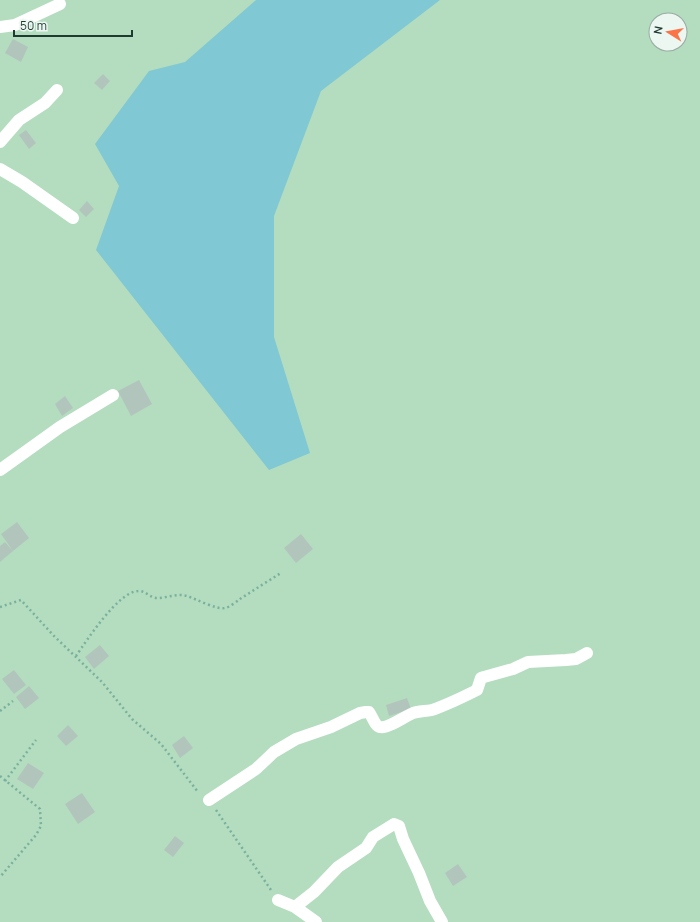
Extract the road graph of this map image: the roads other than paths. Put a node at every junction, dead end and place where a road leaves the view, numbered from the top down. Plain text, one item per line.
1 (60, 4) dead end
2 (0, 27) edge
3 (57, 90) dead end
4 (0, 142) edge
5 (0, 169) edge
6 (73, 218) dead end
7 (113, 394) dead end
8 (0, 470) edge
9 (587, 653) dead end
10 (209, 800) road end
11 (278, 900) road end
12 (294, 907) junction
13 (316, 922) edge
14 (442, 922) edge

1 - 2 street
3 - 4 street
5 - 6 street
7 - 8 street
9 - 10 street
11 - 12 street
12 - 13 street
12 - 14 street

